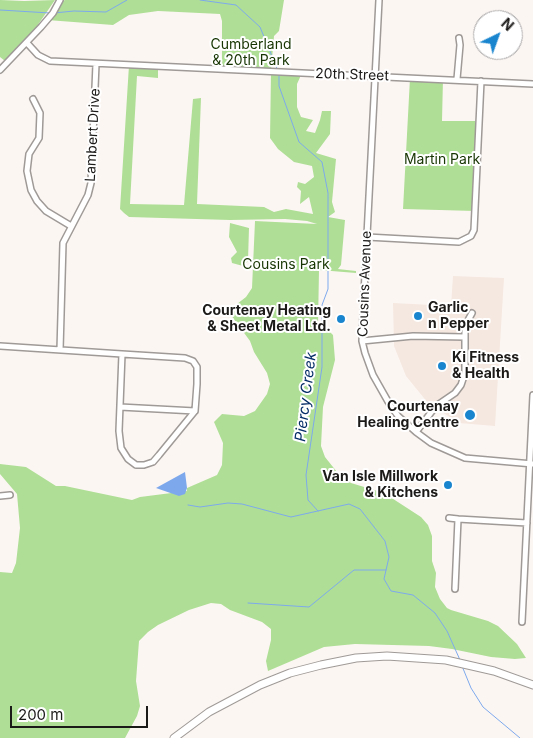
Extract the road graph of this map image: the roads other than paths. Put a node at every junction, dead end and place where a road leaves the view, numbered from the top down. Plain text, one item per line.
1 (60, 0) edge
2 (379, 0) edge
3 (459, 38) dead end
4 (27, 43) junction
5 (96, 64) junction
6 (2, 67) edge
7 (375, 76) junction
8 (457, 79) junction
9 (481, 81) junction
10 (533, 84) edge
11 (33, 98) dead end
12 (71, 226) junction
13 (367, 238) junction
14 (472, 313) dead end
15 (465, 337) junction
16 (362, 341) junction
17 (0, 346) edge
18 (60, 350) junction
19 (122, 354) junction
20 (533, 395) edge
21 (120, 407) junction
22 (195, 411) junction
23 (416, 432) junction
24 (531, 464) edge
25 (10, 495) dead end
26 (0, 496) edge
27 (449, 518) dead end
28 (458, 519) junction
29 (526, 524) junction
30 (455, 589) dead end
31 (522, 622) dead end
32 (533, 685) edge
33 (174, 738) edge

1 - 4 street
2 - 7 street, Cousins Avenue
3 - 8 street
4 - 5 street, 20th Street
4 - 6 street
5 - 7 street, 20th Street
5 - 12 street, Lambert Drive
7 - 8 street, 20th Street
7 - 13 street, Cousins Avenue
8 - 9 street, 20th Street
9 - 10 street, 20th Street
9 - 13 street
11 - 12 street
12 - 18 street, Lambert Drive
13 - 16 street, Cousins Avenue
14 - 15 street
15 - 16 street
15 - 23 street
16 - 23 street, Cousins Avenue
17 - 18 street
18 - 19 street
19 - 21 street
19 - 22 street
20 - 24 street
21 - 22 street
21 - 22 street
23 - 24 street, Cousins Avenue
24 - 29 street
25 - 26 street
27 - 28 street
28 - 29 street
28 - 30 street
29 - 31 street
32 - 33 main road

